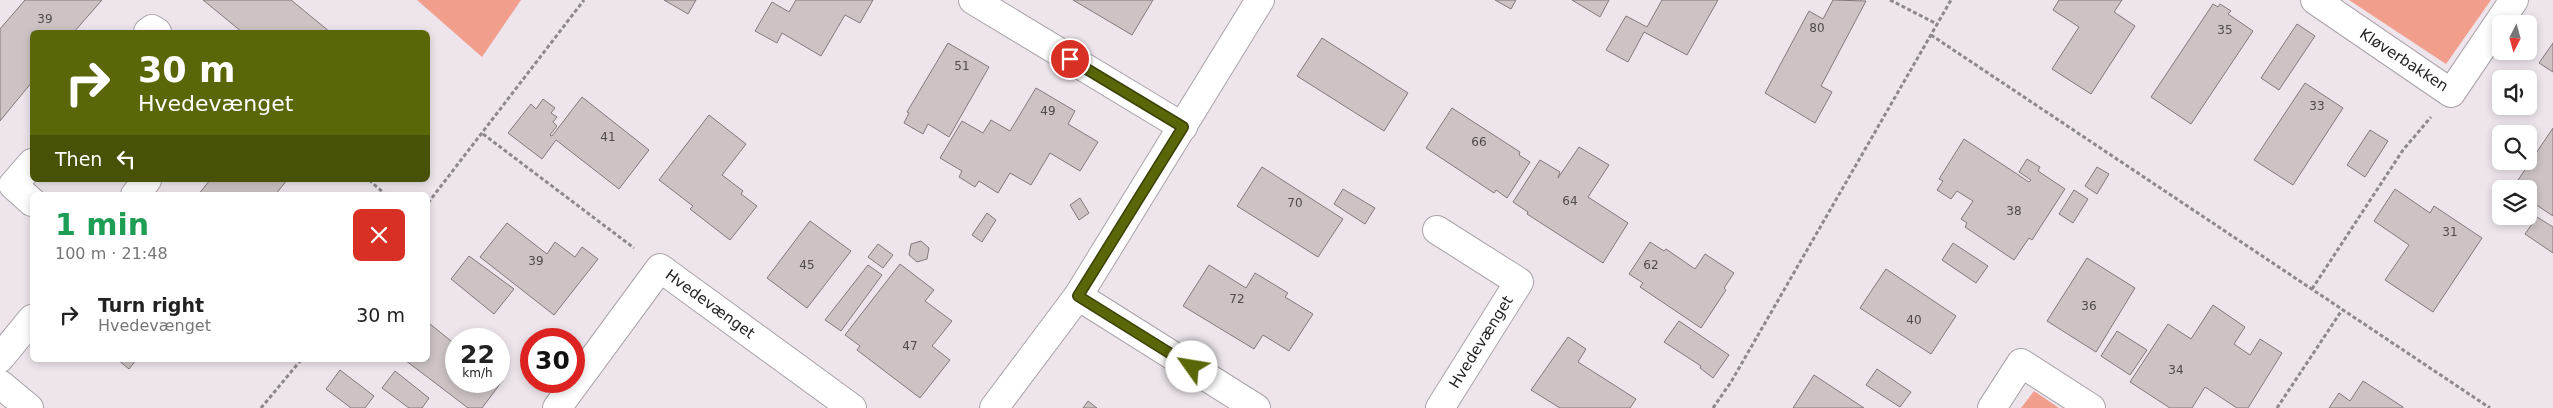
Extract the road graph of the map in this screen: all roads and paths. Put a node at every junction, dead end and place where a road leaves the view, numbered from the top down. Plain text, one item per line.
1 (584, 0) edge
2 (973, 0) edge
3 (1260, 0) edge
4 (1890, 0) edge
5 (1951, 0) edge
6 (2316, 0) edge
7 (2514, 0) edge
8 (1937, 24) junction
9 (1931, 35) junction
10 (2451, 93) junction
11 (1183, 127) junction
12 (483, 134) junction
13 (30, 165) edge
14 (145, 182) edge
15 (370, 182) edge
16 (137, 192) edge
17 (382, 192) edge
18 (30, 200) edge
19 (430, 200) edge
20 (1436, 230) dead end
21 (660, 268) junction
22 (2312, 289) junction
23 (1078, 296) junction
24 (2342, 310) junction
25 (30, 321) edge
26 (0, 358) edge
27 (299, 362) edge
28 (0, 384) edge
29 (29, 408) edge
30 (261, 408) edge
31 (557, 408) edge
32 (852, 408) edge
33 (994, 408) edge
34 (1256, 408) edge
35 (1440, 408) edge
36 (1713, 408) edge
37 (1992, 408) edge
38 (2091, 408) edge
39 (2277, 408) edge
40 (2490, 408) edge

1 - 12 path
2 - 11 street
3 - 11 street
4 - 8 path
5 - 8 path
6 - 10 street, Kløverbakken
7 - 10 street, Kløverbakken
8 - 9 path
9 - 22 path
9 - 36 path
10 - 22 path
11 - 23 street
12 - 19 path
12 - 21 path
13 - 18 street
14 - 16 street
15 - 17 path
20 - 35 street, Hvedevænget
21 - 31 street, Hvedevænget
21 - 32 street, Hvedevænget
22 - 24 path
23 - 33 street
23 - 34 street
24 - 39 path
24 - 40 path
25 - 26 street
27 - 30 path
28 - 29 street
37 - 38 street

